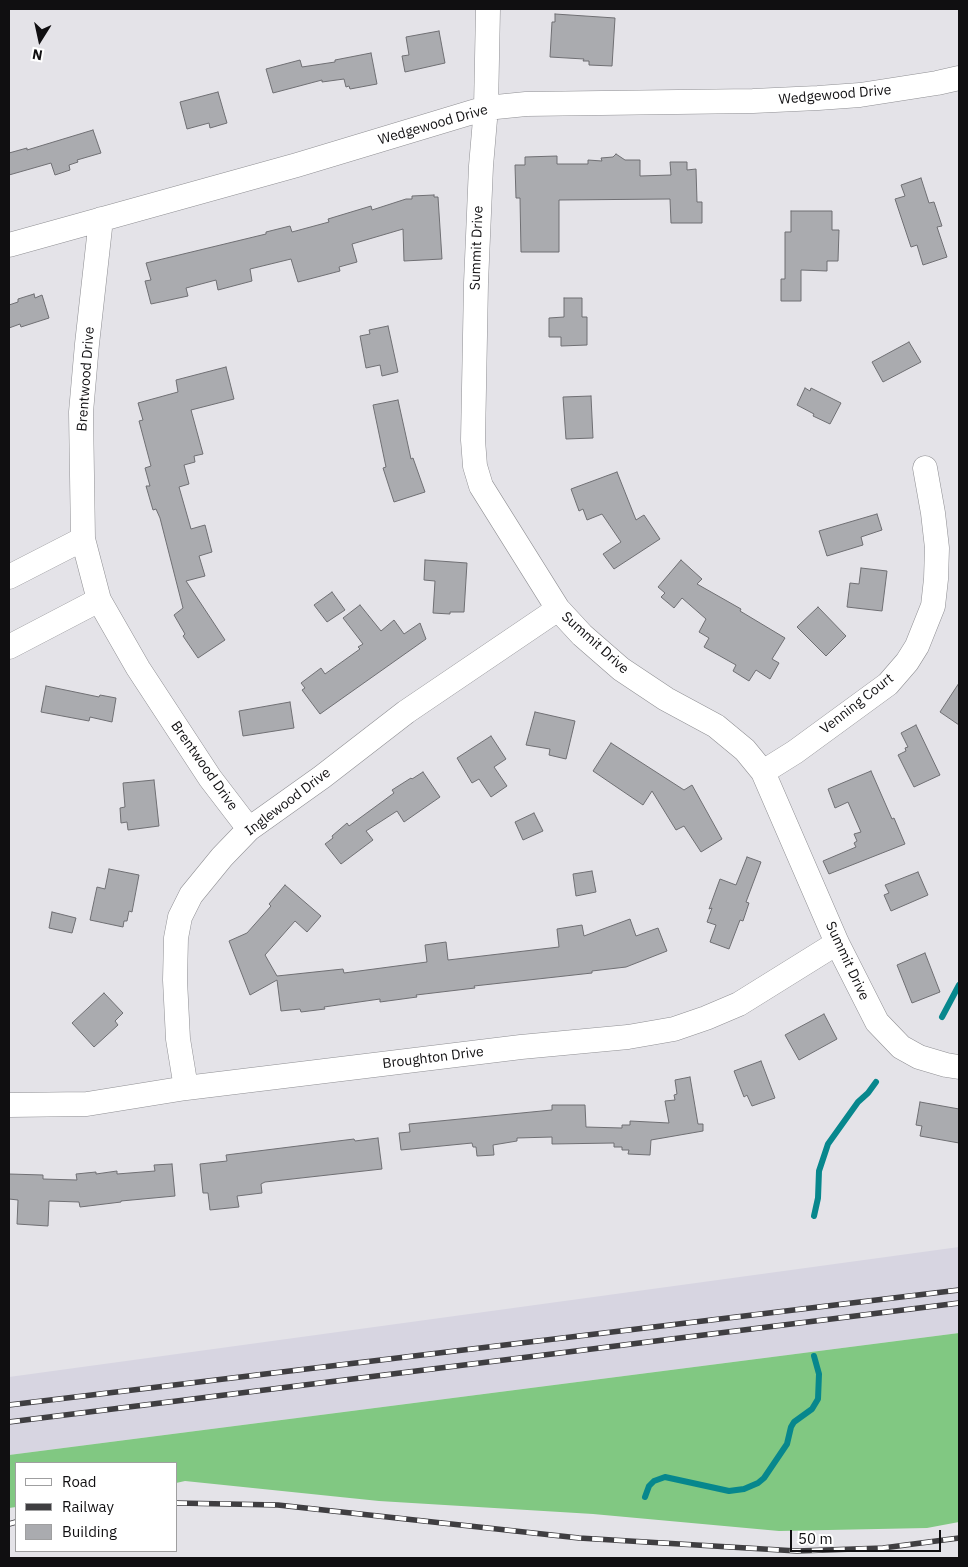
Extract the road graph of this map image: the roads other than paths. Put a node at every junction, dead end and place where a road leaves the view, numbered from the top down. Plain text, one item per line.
1 (488, 9) edge
2 (959, 78) edge
3 (486, 108) junction
4 (101, 219) junction
5 (9, 245) edge
6 (925, 468) dead end
7 (84, 539) junction
8 (9, 577) edge
9 (98, 600) junction
10 (558, 609) junction
11 (9, 647) edge
12 (763, 772) junction
13 (249, 829) junction
14 (837, 944) junction
15 (959, 1067) edge
16 (186, 1088) junction
17 (9, 1105) edge

1 - 3 street, Summit Drive
2 - 3 street, Wedgewood Drive
3 - 4 street, Wedgewood Drive
3 - 10 street, Summit Drive
4 - 5 street, Wedgewood Drive
4 - 7 street, Brentwood Drive
6 - 12 street, Venning Court
7 - 8 street
7 - 9 street, Brentwood Drive
9 - 11 street
9 - 13 street, Brentwood Drive
10 - 12 street, Summit Drive
10 - 13 street, Inglewood Drive
12 - 14 street, Summit Drive
13 - 16 street, Inglewood Drive
14 - 15 street, Summit Drive
14 - 16 street, Broughton Drive
16 - 17 street, Broughton Drive

